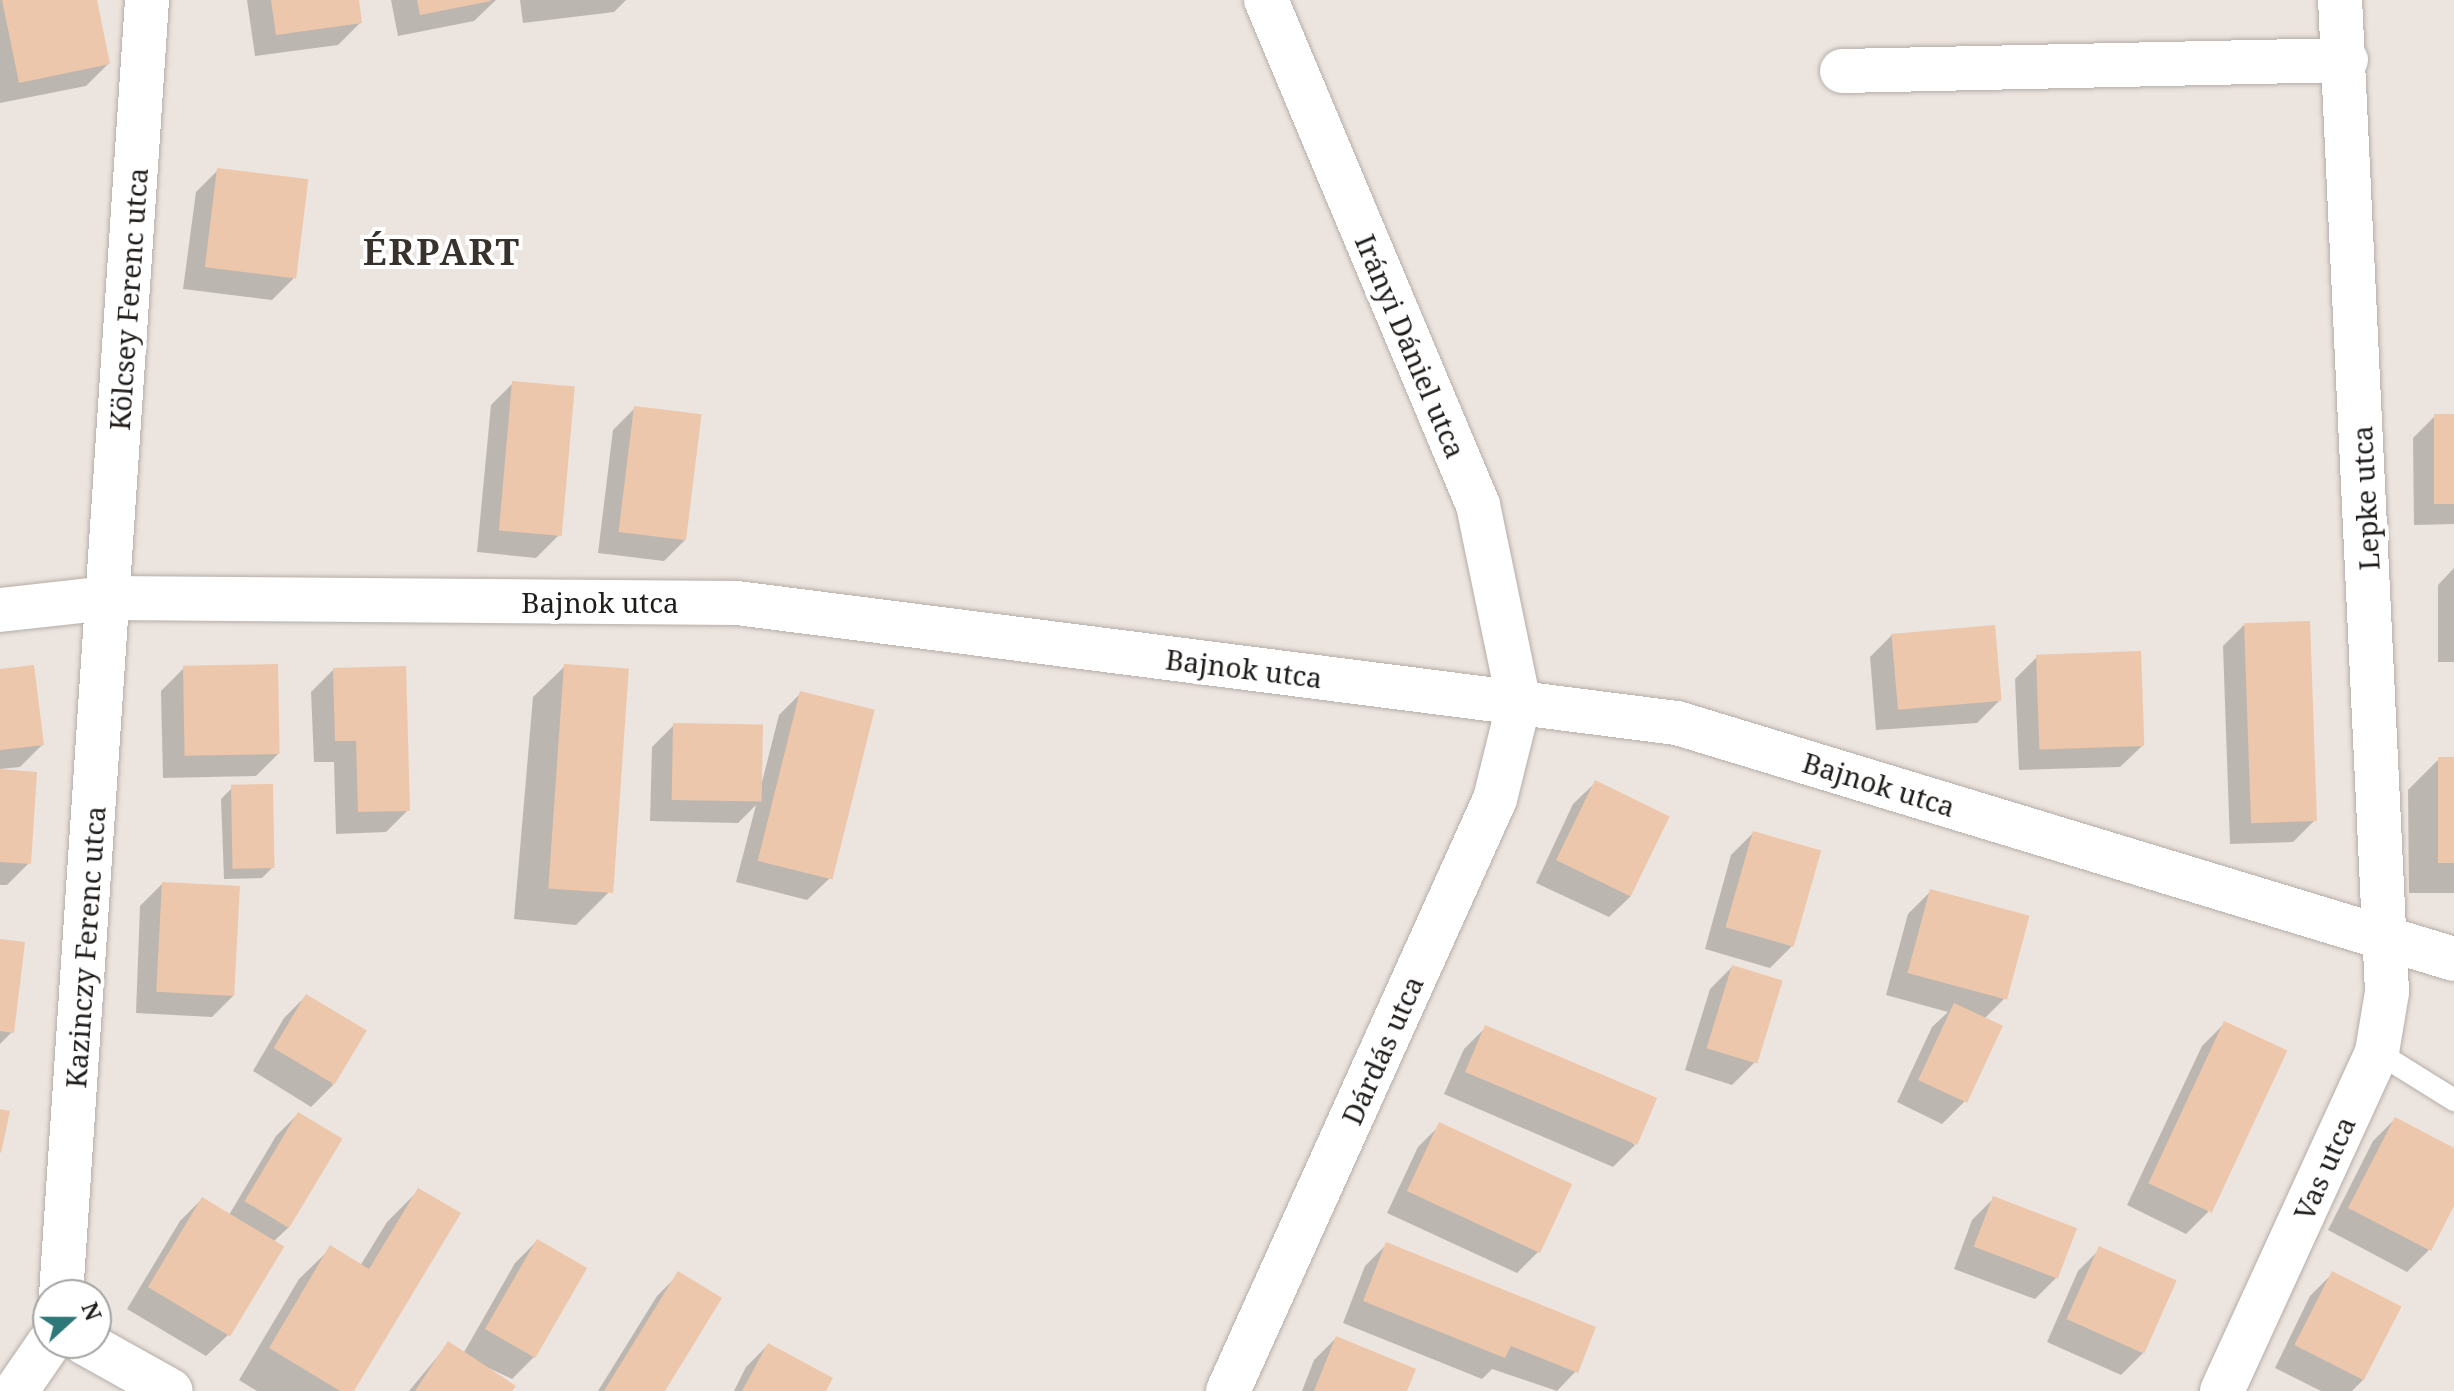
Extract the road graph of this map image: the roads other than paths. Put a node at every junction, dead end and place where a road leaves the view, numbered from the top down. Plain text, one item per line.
1 (147, 0) edge
2 (1266, 0) edge
3 (2340, 0) edge
4 (2346, 60) junction
5 (1842, 71) dead end
6 (109, 598) junction
7 (0, 610) edge
8 (1519, 703) junction
9 (2384, 936) junction
10 (2454, 959) edge
11 (2377, 1052) junction
12 (2454, 1100) edge
13 (62, 1279) edge
14 (112, 1358) edge
15 (38, 1359) edge
16 (16, 1391) edge
17 (171, 1391) edge
18 (1228, 1391) edge
19 (2222, 1391) edge

1 - 6 street, Kölcsey Ferenc utca
2 - 8 street, Irányi Dániel utca
3 - 4 street, Lepke utca
4 - 5 street
4 - 9 street, Lepke utca
6 - 7 street, Bajnok utca
6 - 8 street, Bajnok utca
6 - 13 street, Kazinczy Ferenc utca
8 - 9 street, Bajnok utca
8 - 18 street, Dárdás utca
9 - 10 street, Bajnok utca
9 - 11 street, Vas utca
11 - 12 lane
11 - 19 street, Vas utca
14 - 17 street
15 - 16 street

